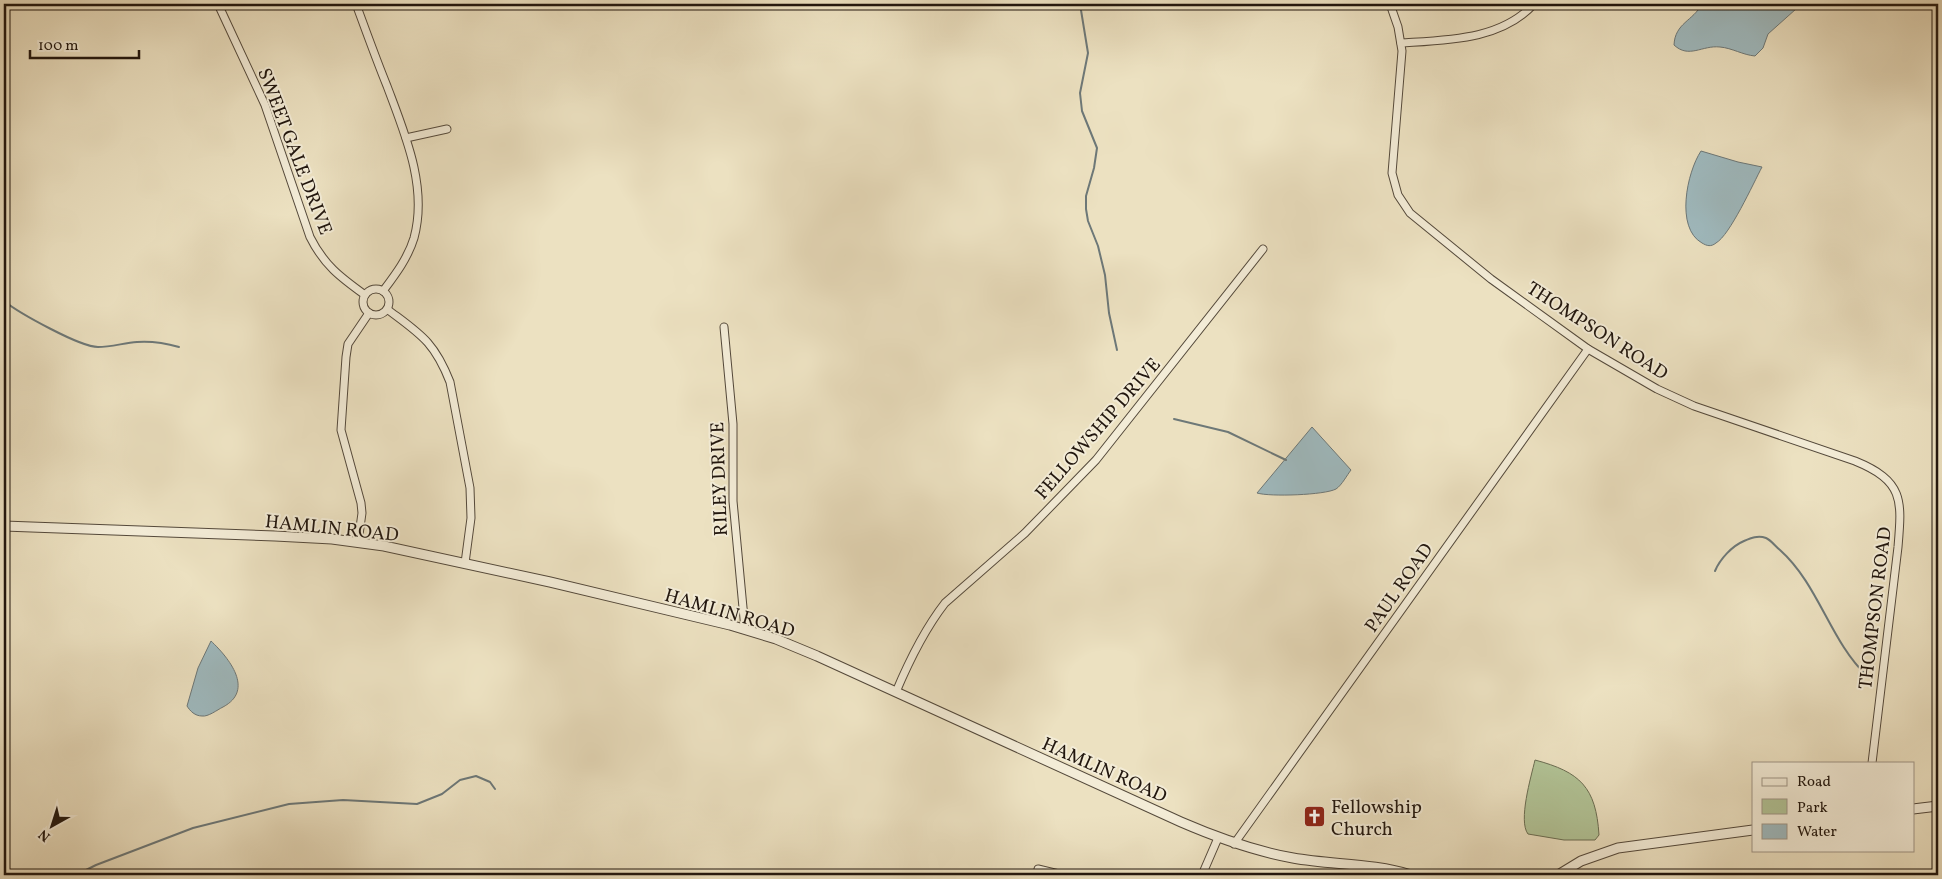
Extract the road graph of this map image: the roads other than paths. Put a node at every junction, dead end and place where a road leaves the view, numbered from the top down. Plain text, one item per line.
1 (218, 4) edge
2 (356, 4) edge
3 (1390, 4) edge
4 (1534, 4) edge
5 (1401, 43) junction
6 (447, 129) dead end
7 (406, 138) junction
8 (1264, 249) dead end
9 (383, 291) junction
10 (365, 295) junction
11 (387, 309) junction
12 (369, 313) junction
13 (724, 326) dead end
14 (1588, 348) junction
15 (4, 526) edge
16 (358, 542) junction
17 (465, 563) junction
18 (745, 629) junction
19 (896, 692) junction
20 (1872, 762) edge
21 (1938, 806) edge
22 (1914, 809) edge
23 (1752, 830) edge
24 (1218, 838) junction
25 (1234, 844) junction
26 (1036, 875) edge
27 (1062, 875) edge
28 (1202, 875) edge
29 (1411, 875) edge
30 (1558, 875) edge

1 - 10 street, SWEET GALE DRIVE
2 - 7 street
3 - 5 street, THOMPSON ROAD
4 - 5 street
5 - 14 street, THOMPSON ROAD
6 - 7 street
7 - 9 street
8 - 19 street, FELLOWSHIP DRIVE
9 - 10 street
9 - 11 street
10 - 12 street
11 - 12 street
11 - 17 street
12 - 16 street
13 - 18 street, RILEY DRIVE
14 - 20 street, THOMPSON ROAD
14 - 25 street, PAUL ROAD
15 - 16 street, HAMLIN ROAD
16 - 17 street, HAMLIN ROAD
17 - 18 street, HAMLIN ROAD
18 - 19 street, HAMLIN ROAD
19 - 24 street, HAMLIN ROAD
21 - 22 street
23 - 30 street
24 - 25 street, HAMLIN ROAD
24 - 28 street
25 - 29 street, HAMLIN ROAD
26 - 27 street

